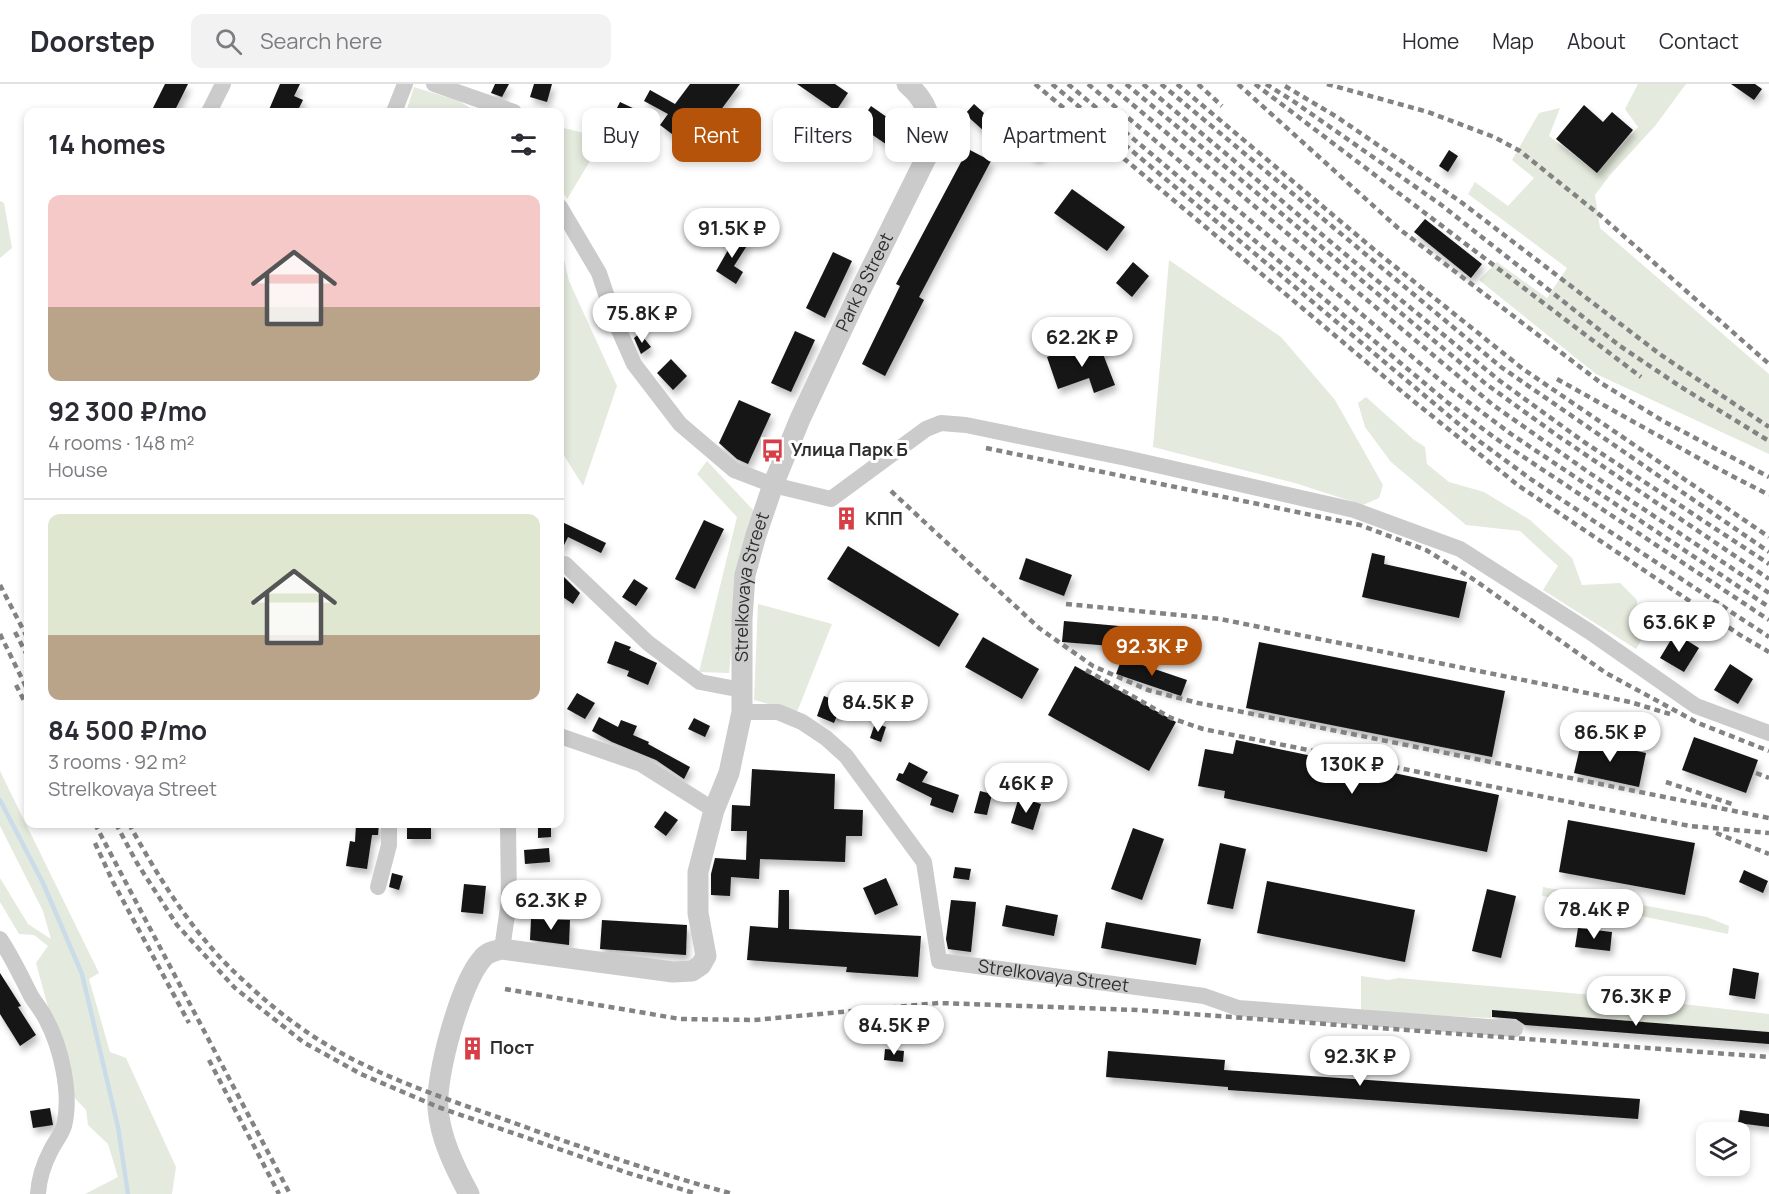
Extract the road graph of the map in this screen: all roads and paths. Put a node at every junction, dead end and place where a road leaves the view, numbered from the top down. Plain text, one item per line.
1 (223, 84) edge
2 (405, 84) edge
3 (434, 84) edge
4 (907, 84) edge
5 (211, 108) edge
6 (396, 108) edge
7 (502, 108) edge
8 (564, 214) edge
9 (773, 485) junction
10 (564, 564) dead end
11 (742, 690) junction
12 (742, 712) junction
13 (1769, 733) edge
14 (564, 737) edge
15 (714, 810) junction
16 (389, 828) edge
17 (508, 828) edge
18 (378, 887) dead end
19 (0, 939) edge
20 (502, 949) junction
21 (1515, 1029) dead end
22 (38, 1194) edge
23 (469, 1194) edge

1 - 5 street
2 - 6 street
3 - 7 street
4 - 9 street, Park B Street
8 - 9 street
9 - 11 street, Strelkovaya Street
9 - 13 street
10 - 11 street, Strelkovaya Street
11 - 12 street, Strelkovaya Street
12 - 15 street, Strelkovaya Street
12 - 21 street, Strelkovaya Street
14 - 15 street
15 - 20 street, Strelkovaya Street
16 - 18 street
17 - 20 street
19 - 22 street
20 - 23 street

